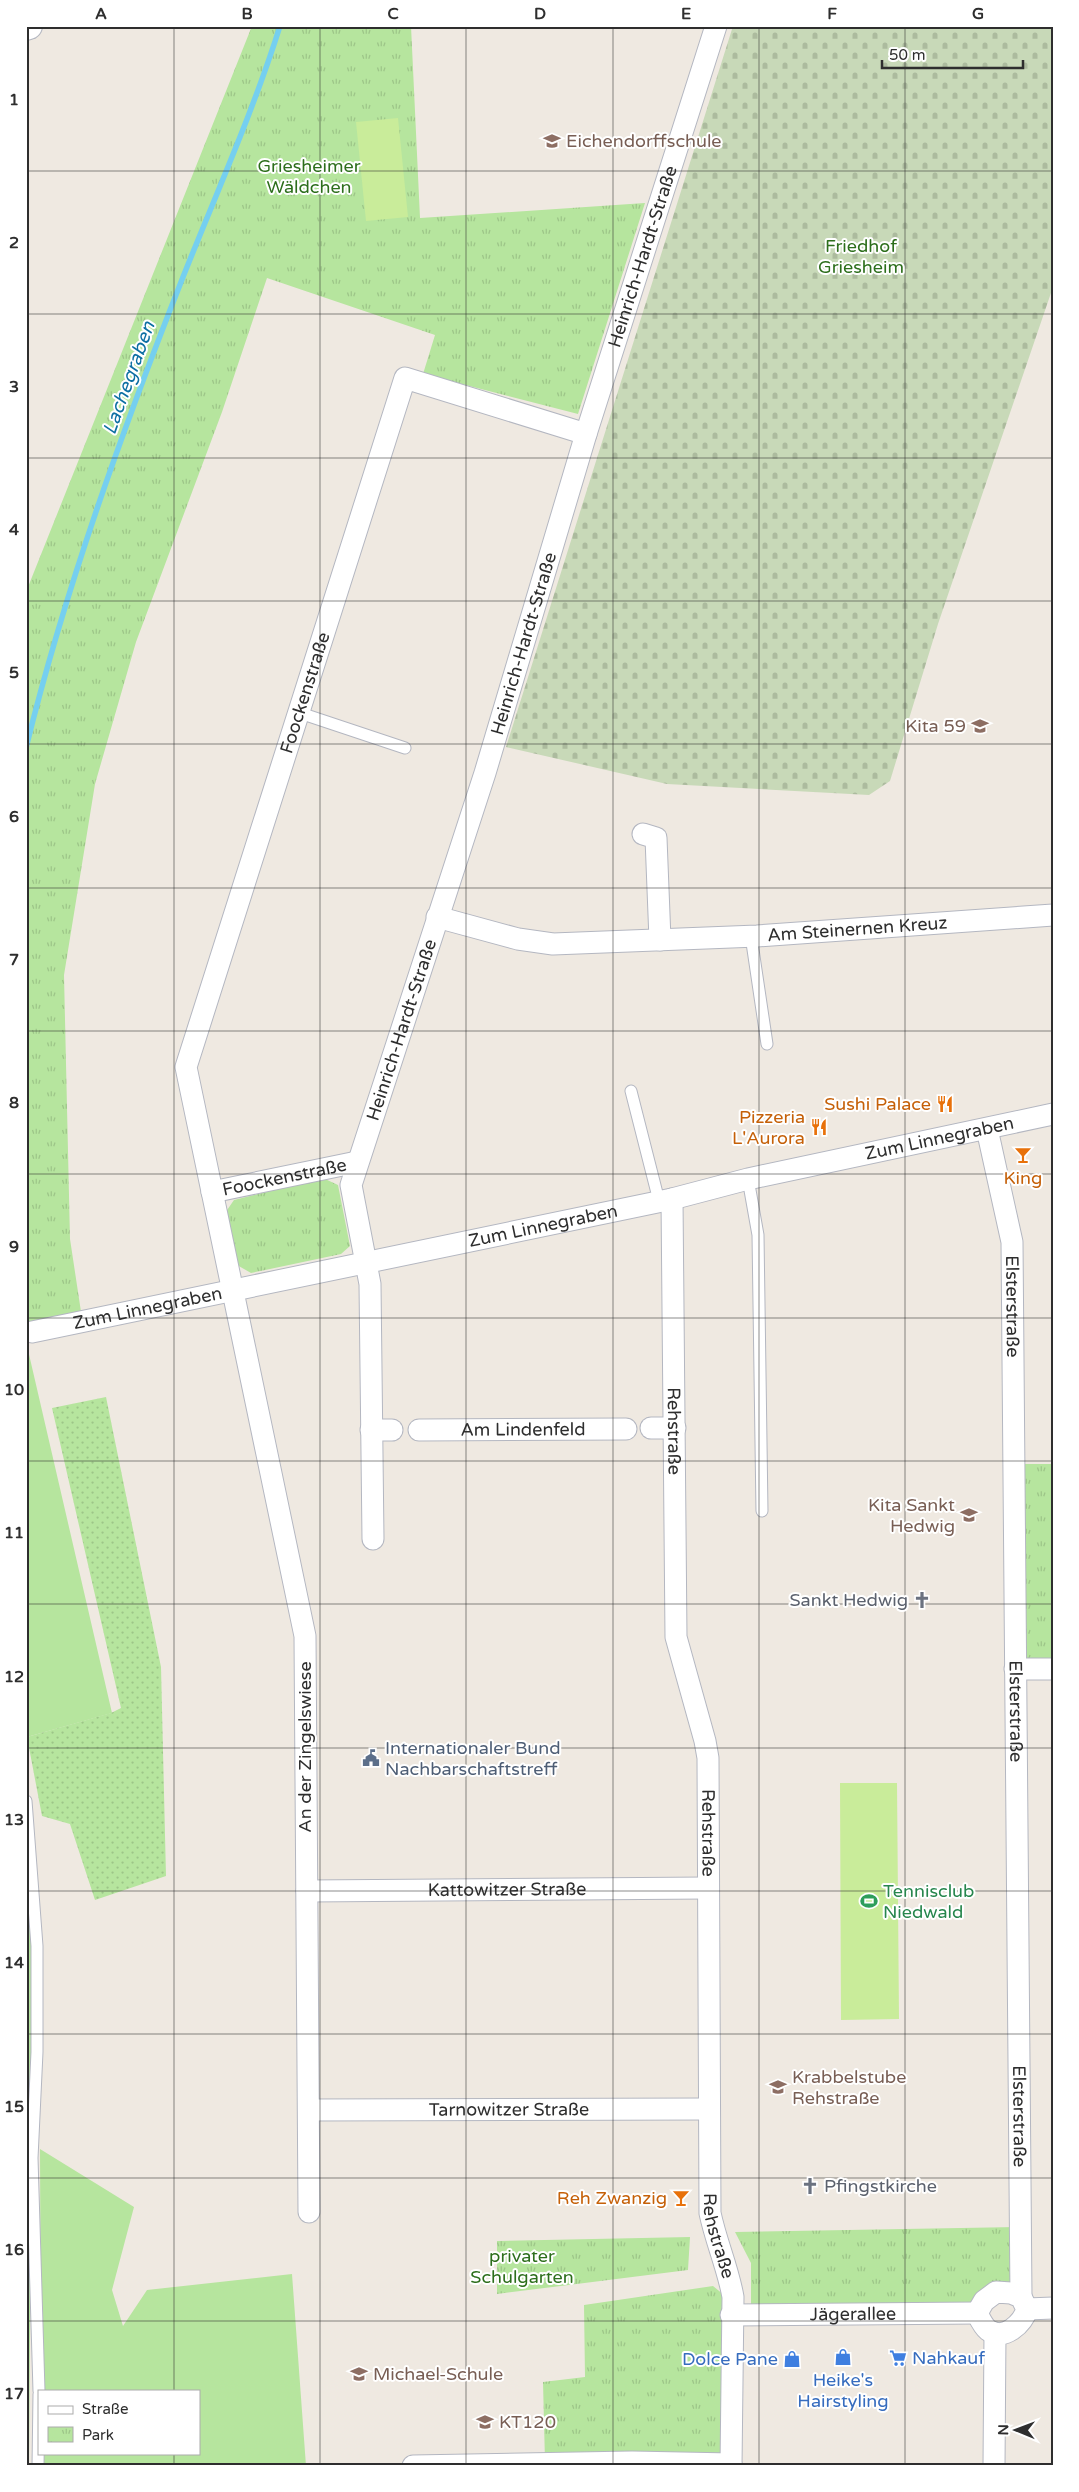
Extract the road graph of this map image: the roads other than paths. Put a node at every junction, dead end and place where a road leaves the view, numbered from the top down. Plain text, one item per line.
1 (716, 26) edge
2 (586, 434) junction
3 (297, 712) junction
4 (405, 748) dead end
5 (643, 834) dead end
6 (1053, 915) edge
7 (437, 916) junction
8 (751, 936) junction
9 (660, 940) junction
10 (767, 1044) dead end
11 (631, 1090) dead end
12 (1053, 1114) edge
13 (986, 1129) junction
14 (357, 1162) junction
15 (748, 1179) junction
16 (212, 1192) junction
17 (666, 1200) junction
18 (366, 1261) junction
19 (232, 1288) junction
20 (29, 1333) edge
21 (651, 1428) dead end
22 (675, 1428) junction
23 (626, 1429) dead end
24 (371, 1430) junction
25 (392, 1430) dead end
26 (419, 1430) dead end
27 (762, 1511) dead end
28 (372, 1539) dead end
29 (1053, 1668) edge
30 (1016, 1669) junction
31 (26, 1801) edge
32 (707, 1888) junction
33 (307, 1891) junction
34 (709, 2109) junction
35 (308, 2110) junction
36 (309, 2212) dead end
37 (1024, 2303) junction
38 (1053, 2308) edge
39 (976, 2313) junction
40 (731, 2314) junction
41 (995, 2333) junction
42 (39, 2390) edge
43 (413, 2465) edge
44 (731, 2465) edge
45 (994, 2466) edge

1 - 2 street, Heinrich-Hardt-Straße
2 - 3 street, Foockenstraße
2 - 7 street, Heinrich-Hardt-Straße
3 - 4 lane
3 - 16 street, Foockenstraße
5 - 9 street
6 - 8 street, Am Steinernen Kreuz
7 - 9 street, Am Steinernen Kreuz
7 - 14 street, Heinrich-Hardt-Straße
8 - 9 street, Am Steinernen Kreuz
8 - 10 lane
11 - 17 lane
12 - 13 street, Zum Linnegraben
13 - 15 street, Zum Linnegraben
13 - 30 street, Elsterstraße
14 - 16 street, Foockenstraße
14 - 18 street, Heinrich-Hardt-Straße
15 - 17 street, Zum Linnegraben
15 - 27 lane
16 - 19 street, Foockenstraße
17 - 18 street, Zum Linnegraben
17 - 22 street, Rehstraße
18 - 19 street, Zum Linnegraben
18 - 24 street
19 - 20 street, Zum Linnegraben
19 - 33 street, An der Zingelswiese
21 - 22 street
22 - 32 street, Rehstraße
23 - 26 street, Am Lindenfeld
24 - 25 street
24 - 28 street
29 - 30 street
30 - 37 street, Elsterstraße
31 - 42 lane
32 - 33 street, Kattowitzer Straße
32 - 34 street, Rehstraße
33 - 35 street, An der Zingelswiese
34 - 35 street, Tarnowitzer Straße
34 - 40 street, Rehstraße
35 - 36 street, An der Zingelswiese
37 - 38 street
37 - 39 street
37 - 41 street
39 - 40 street, Jägerallee
39 - 41 street
40 - 44 street, Rehstraße
41 - 45 street
43 - 44 street

